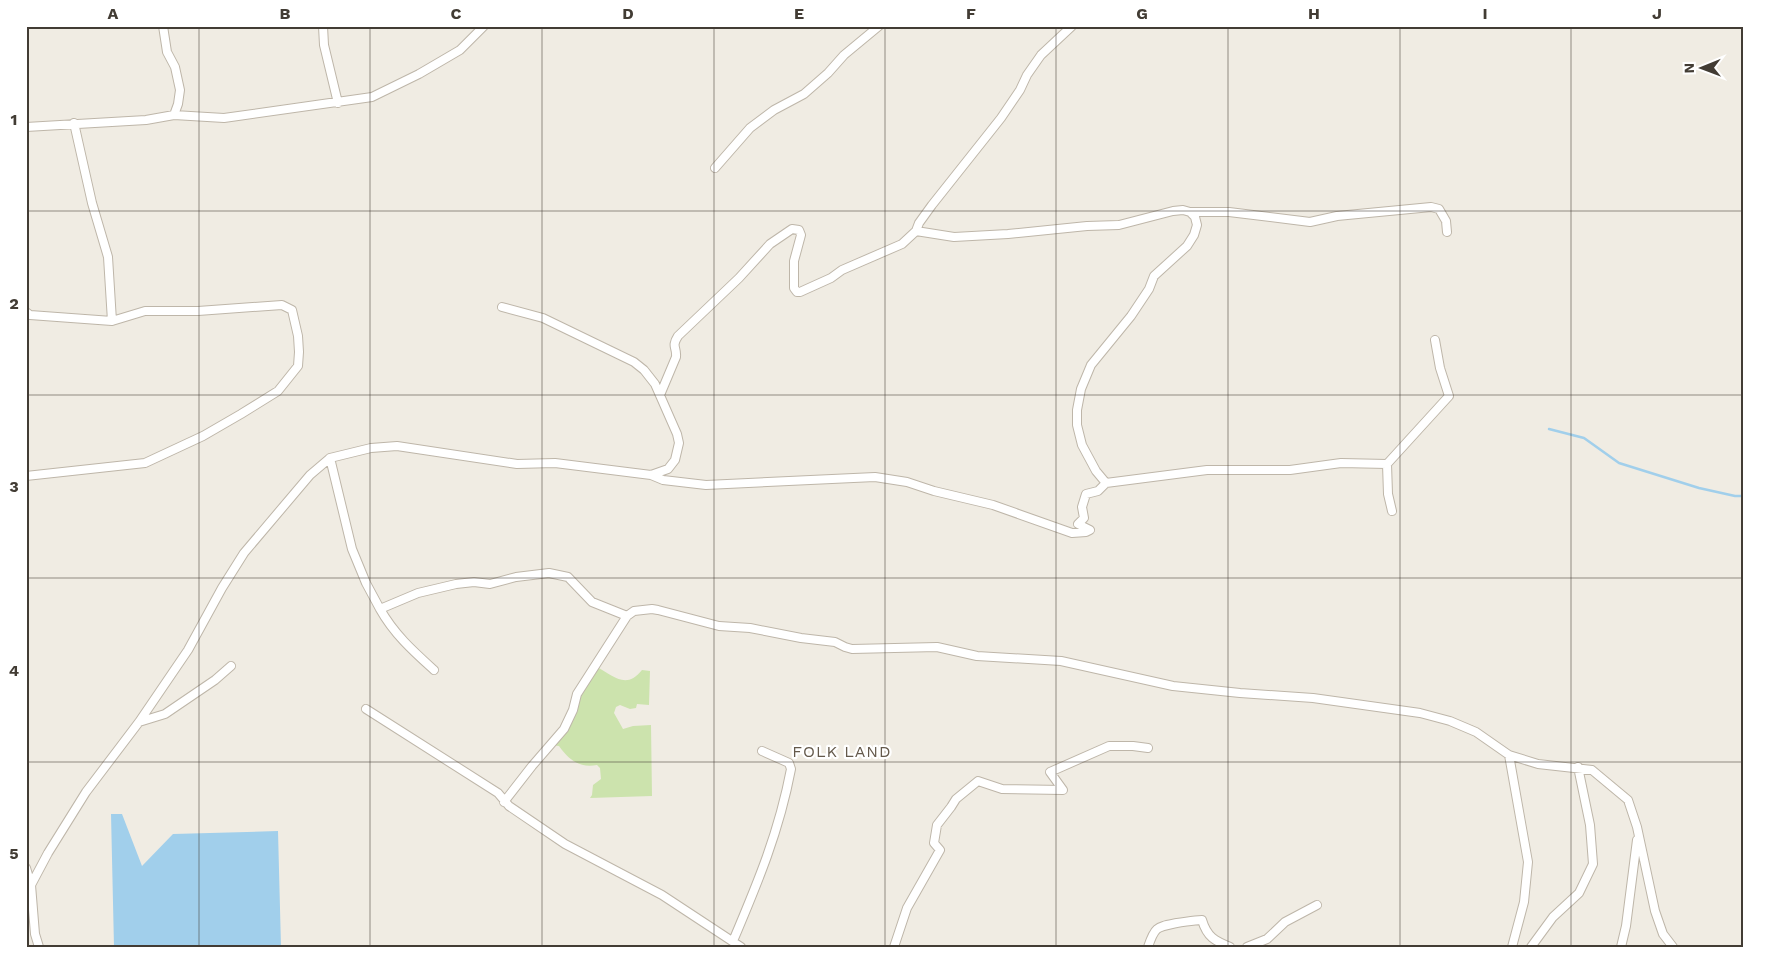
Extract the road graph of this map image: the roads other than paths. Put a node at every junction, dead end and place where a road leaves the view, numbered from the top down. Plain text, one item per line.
1 (163, 26) edge
2 (322, 26) edge
3 (484, 26) edge
4 (879, 26) edge
5 (1072, 26) edge
6 (338, 103) junction
7 (174, 115) junction
8 (74, 123) junction
9 (26, 126) edge
10 (716, 168) dead end
11 (1190, 212) junction
12 (916, 231) junction
13 (1447, 232) dead end
14 (502, 307) dead end
15 (26, 312) edge
16 (112, 321) junction
17 (1435, 340) dead end
18 (660, 395) junction
19 (330, 458) junction
20 (1387, 464) junction
21 (651, 475) junction
22 (26, 476) edge
23 (1106, 484) junction
24 (1392, 511) dead end
25 (380, 609) junction
26 (627, 616) junction
27 (231, 666) dead end
28 (434, 670) dead end
29 (366, 709) dead end
30 (139, 722) junction
31 (1148, 748) dead end
32 (762, 751) dead end
33 (1510, 755) junction
34 (1578, 767) junction
35 (504, 802) junction
36 (1638, 833) junction
37 (26, 868) edge
38 (31, 885) junction
39 (1316, 905) dead end
40 (733, 941) junction
41 (39, 947) edge
42 (741, 947) edge
43 (894, 947) edge
44 (1148, 947) edge
45 (1230, 947) edge
46 (1247, 947) edge
47 (1512, 947) edge
48 (1531, 947) edge
49 (1621, 947) edge
50 (1673, 947) edge

1 - 7 street
2 - 6 street
3 - 6 street
4 - 10 street
5 - 12 street
6 - 7 street
7 - 8 street
8 - 9 street
8 - 16 street
11 - 12 street
11 - 13 street
11 - 23 street
12 - 18 street
14 - 18 street
15 - 16 street
16 - 22 street
17 - 20 street
18 - 21 street
19 - 21 street
19 - 25 street
19 - 30 street
20 - 23 street
20 - 24 street
21 - 23 street
25 - 26 street
25 - 28 street
26 - 33 street
26 - 35 street
27 - 30 street
29 - 35 street
30 - 38 street
31 - 43 street
32 - 40 street
33 - 34 street
33 - 47 street
34 - 36 street
34 - 48 street
35 - 40 street
36 - 49 street
36 - 50 street
37 - 38 street
38 - 41 street
39 - 46 street
40 - 42 street
44 - 45 street

